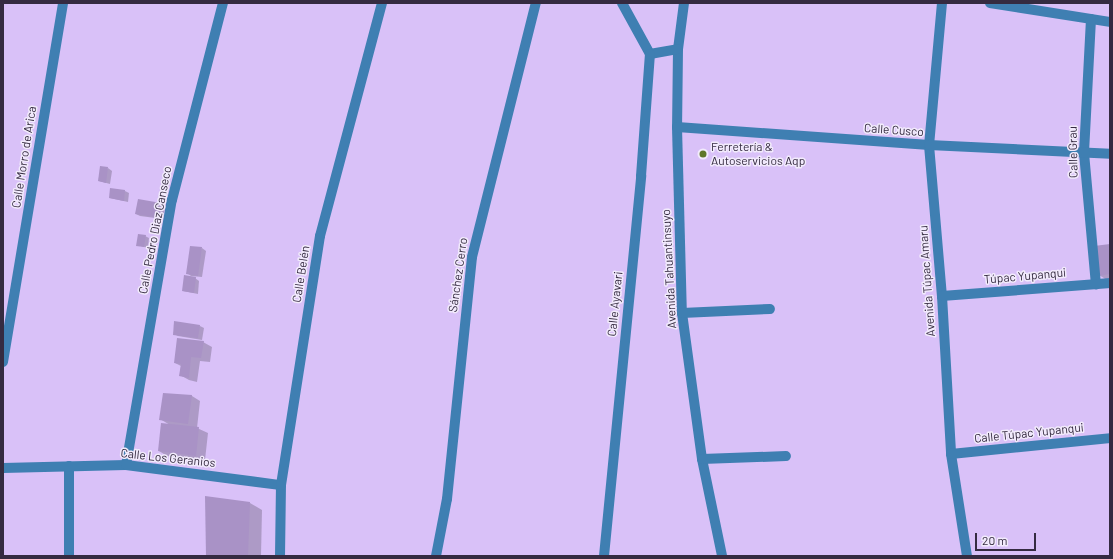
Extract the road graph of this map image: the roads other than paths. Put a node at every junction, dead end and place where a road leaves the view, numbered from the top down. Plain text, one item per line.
1 (63, 3) edge
2 (223, 3) edge
3 (382, 3) edge
4 (536, 3) edge
5 (622, 3) edge
6 (684, 3) edge
7 (942, 3) edge
8 (990, 3) edge
9 (1092, 19) junction
10 (1110, 22) edge
11 (678, 48) junction
12 (650, 54) junction
13 (677, 127) junction
14 (929, 145) junction
15 (1084, 153) junction
16 (1110, 154) edge
17 (1110, 283) edge
18 (1096, 284) junction
19 (942, 296) junction
20 (770, 310) dead end
21 (682, 313) junction
22 (3, 362) edge
23 (1110, 438) edge
24 (951, 454) junction
25 (786, 456) dead end
26 (702, 459) junction
27 (126, 465) junction
28 (69, 466) junction
29 (3, 468) edge
30 (281, 485) junction
31 (69, 556) edge
32 (280, 556) edge
33 (436, 556) edge
34 (604, 556) edge
35 (722, 556) edge
36 (967, 556) edge

1 - 22 street, Calle Morro de Arica
2 - 27 street, Calle Pedro Diaz Canseco
3 - 30 street, Calle Belén
4 - 33 street, Sánchez Cerro
5 - 12 street
6 - 11 street, Avenida Tahuantinsuyo
7 - 14 street, Avenida Túpac Amaru
8 - 9 street
9 - 10 street
9 - 15 street, Calle Grau
11 - 12 street
11 - 13 street, Avenida Tahuantinsuyo
12 - 34 street, Calle Ayavari
13 - 14 street, Calle Cusco
13 - 21 street, Avenida Tahuantinsuyo
14 - 15 street, Calle Cusco
14 - 19 street, Avenida Túpac Amaru
15 - 16 street, Calle Cusco
15 - 18 street, Calle Grau
17 - 18 street, Túpac Yupanqui
18 - 19 street, Túpac Yupanqui
19 - 24 street, Avenida Túpac Amaru
20 - 21 street
21 - 26 street, Avenida Tahuantinsuyo
23 - 24 street, Calle Túpac Yupanqui
24 - 36 street, Avenida Túpac Amaru
25 - 26 street
26 - 35 street, Avenida Tahuantinsuyo
27 - 28 street, Calle Los Geranios
27 - 30 street, Calle Los Geranios
28 - 29 street, Calle Los Geranios
28 - 31 street
30 - 32 street, Calle Belén

